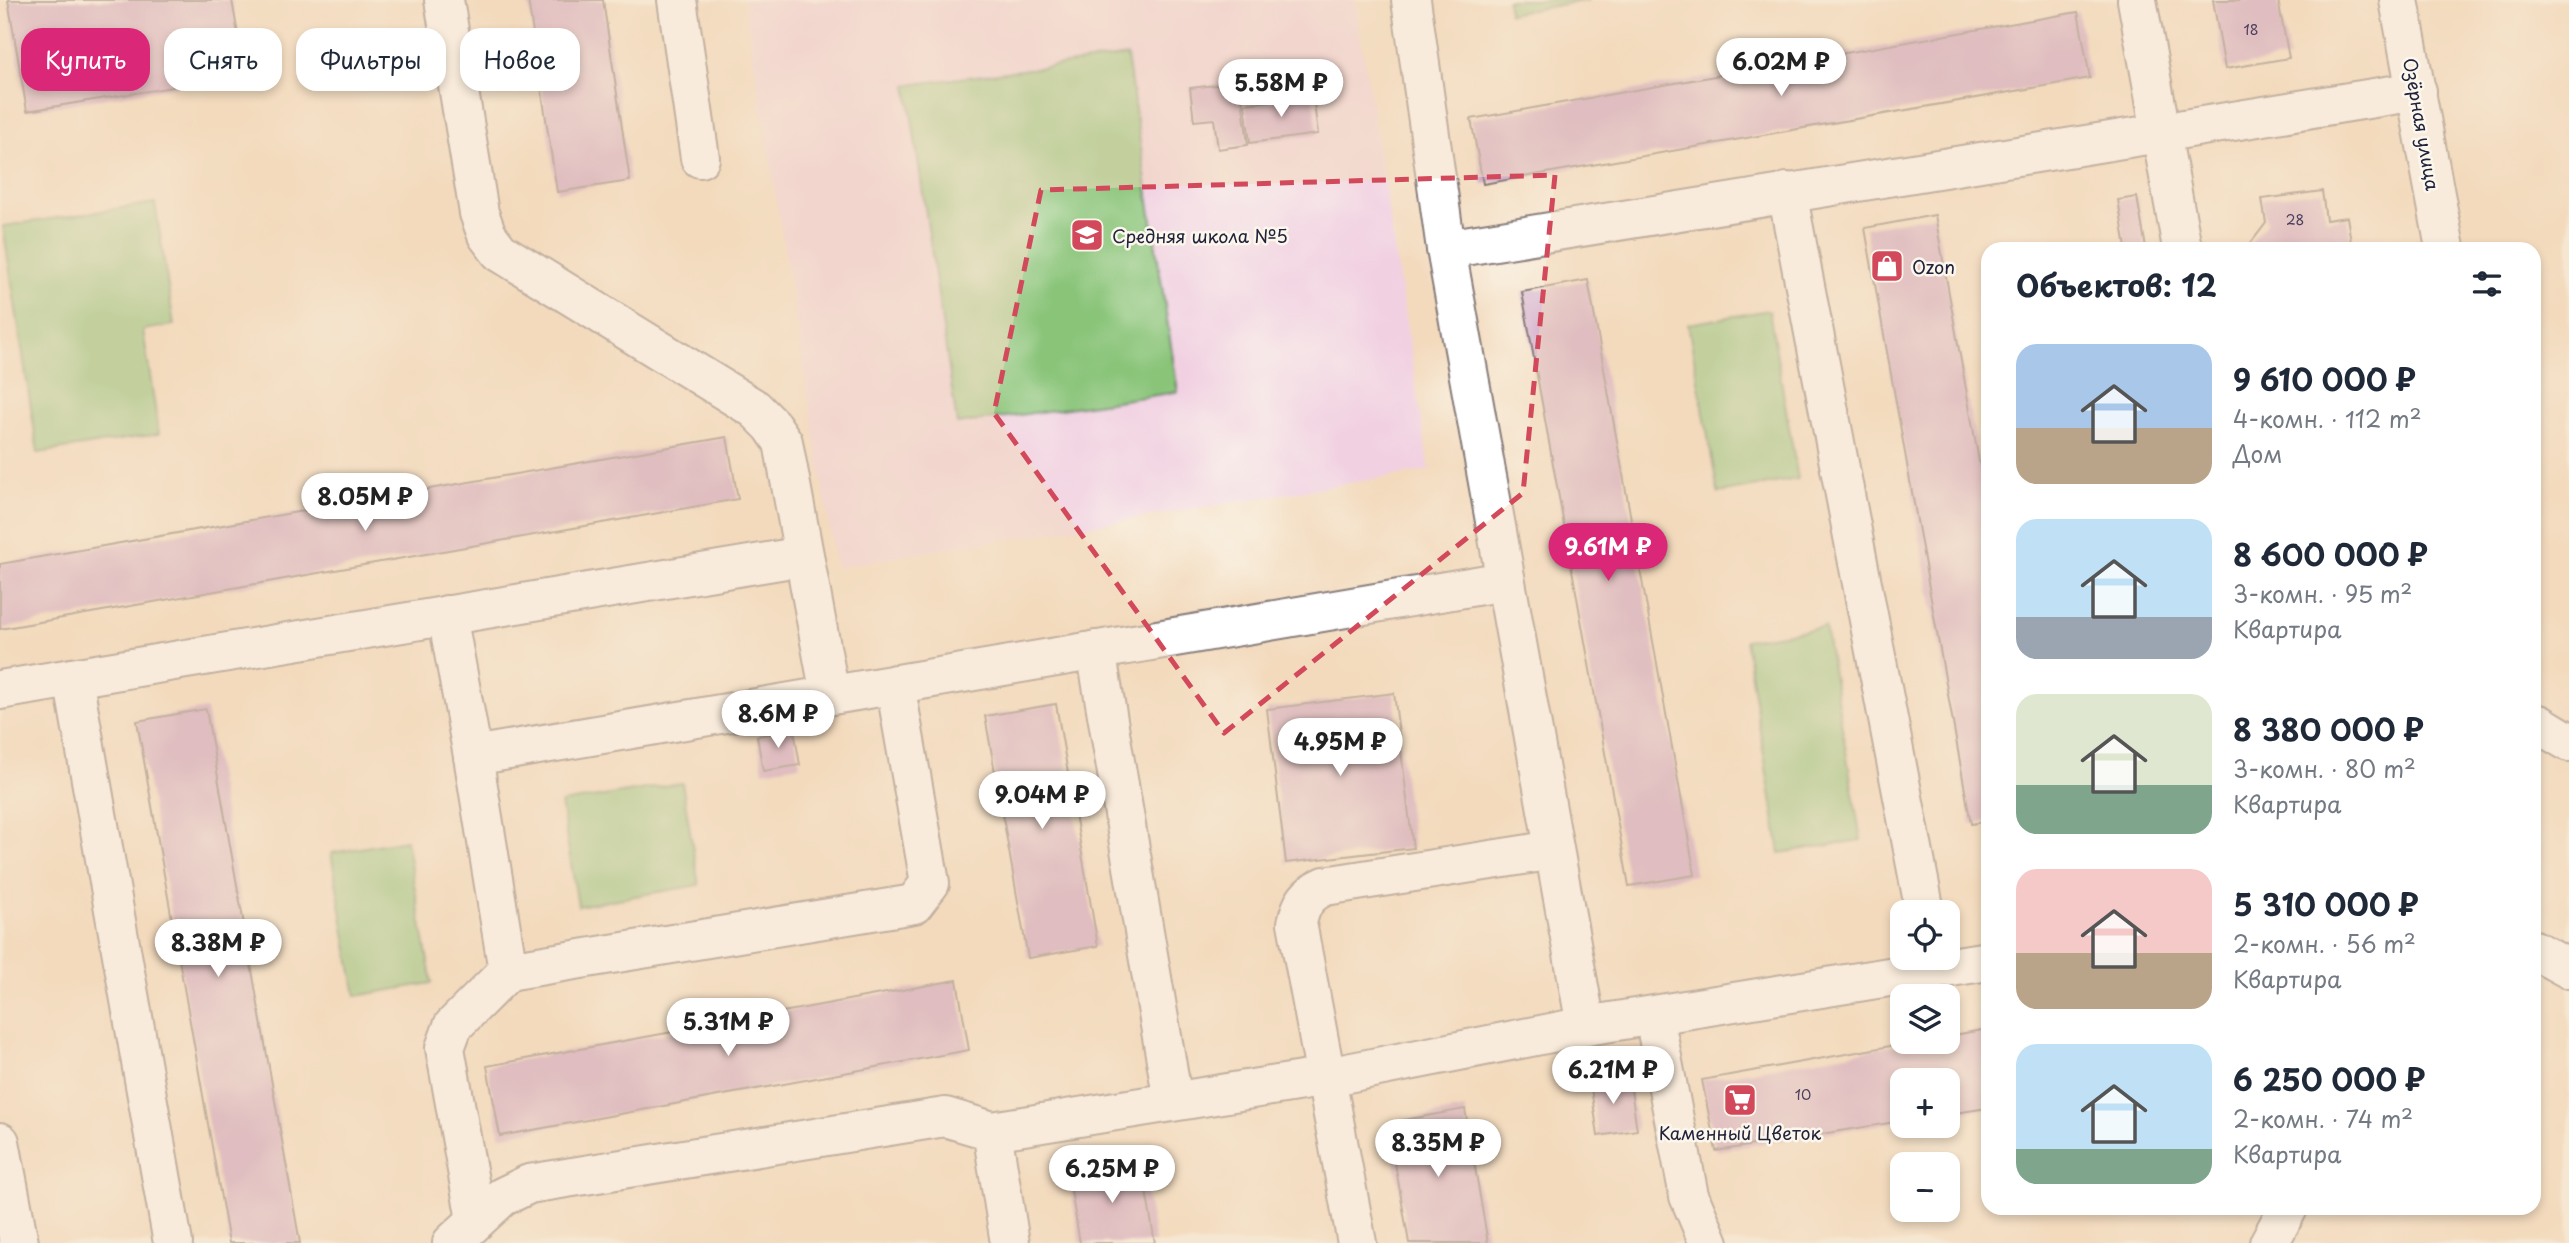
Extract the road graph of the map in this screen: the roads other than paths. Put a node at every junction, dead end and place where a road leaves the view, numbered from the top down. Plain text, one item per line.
1 (444, 0) edge
2 (677, 0) edge
3 (1411, 0) edge
4 (2137, 0) edge
5 (2399, 0) edge
6 (2417, 90) junction
7 (2162, 132) junction
8 (700, 158) dead end
9 (1787, 192) junction
10 (2181, 242) edge
11 (2444, 242) edge
12 (1446, 250) junction
13 (804, 556) junction
14 (1505, 581) junction
15 (447, 615) junction
16 (1096, 650) junction
17 (73, 678) junction
18 (895, 684) junction
19 (0, 690) edge
20 (830, 695) junction
21 (473, 756) junction
22 (1553, 850) junction
23 (1923, 900) edge
24 (2541, 954) edge
25 (1981, 961) edge
26 (1960, 963) edge
27 (1903, 970) edge
28 (2569, 970) edge
29 (508, 971) junction
30 (1654, 1016) junction
31 (1586, 1026) junction
32 (1327, 1077) junction
33 (1173, 1101) junction
34 (992, 1131) junction
35 (0, 1142) edge
36 (2284, 1215) edge
37 (464, 1232) edge
38 (19, 1243) edge
39 (173, 1243) edge
40 (1010, 1243) edge
41 (1357, 1243) edge
42 (1709, 1243) edge
43 (2269, 1243) edge

1 - 13 street
2 - 8 street
3 - 12 street
4 - 7 street
5 - 6 street, Озёрная улица
6 - 7 street
6 - 11 street, Озёрная улица
7 - 9 street
7 - 10 street
9 - 12 street
9 - 23 street
12 - 14 street
13 - 15 street
13 - 20 street
14 - 16 street
14 - 22 street
15 - 17 street
15 - 21 street
16 - 18 street
16 - 33 street
17 - 19 street
17 - 39 street
18 - 20 street
18 - 29 street
20 - 21 street
21 - 29 street
22 - 31 street
22 - 32 street
24 - 28 street
25 - 26 street
27 - 30 street
29 - 37 street
30 - 31 street
30 - 42 street
31 - 32 street
32 - 33 street
32 - 41 street
33 - 34 street
34 - 37 street
34 - 40 street
35 - 38 street
36 - 43 street

